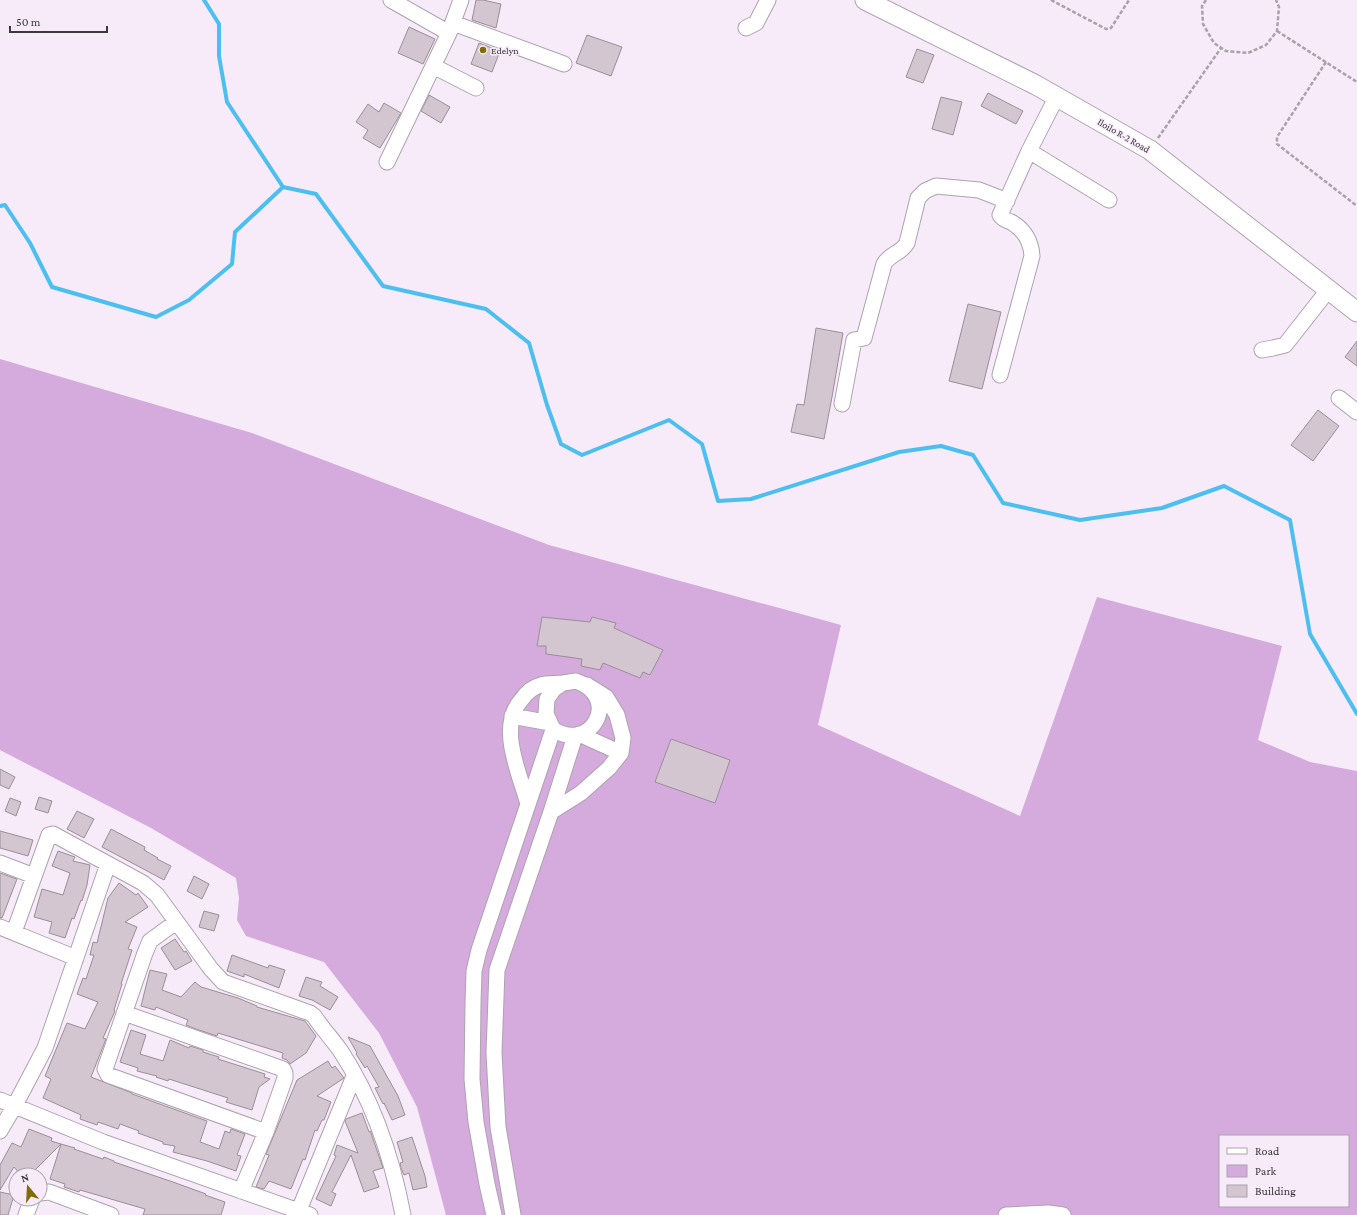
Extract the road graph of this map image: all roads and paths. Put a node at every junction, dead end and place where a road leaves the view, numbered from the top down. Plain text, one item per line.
1 (391, 0) edge
2 (461, 0) edge
3 (768, 0) edge
4 (865, 0) edge
5 (1050, 0) edge
6 (1129, 0) edge
7 (1206, 0) edge
8 (1276, 0) edge
9 (451, 28) junction
10 (746, 28) dead end
11 (1277, 31) junction
12 (1221, 48) junction
13 (1326, 62) junction
14 (564, 64) dead end
15 (433, 66) junction
16 (1357, 82) edge
17 (476, 88) dead end
18 (1057, 96) junction
19 (1162, 132) dead end
20 (1029, 151) junction
21 (387, 162) dead end
22 (1109, 200) dead end
23 (1007, 201) junction
24 (1357, 206) edge
25 (1329, 289) junction
26 (1357, 312) edge
27 (1262, 350) dead end
28 (1000, 375) dead end
29 (1339, 398) dead end
30 (842, 404) dead end
31 (1357, 412) edge
32 (563, 683) junction
33 (587, 685) junction
34 (512, 716) junction
35 (552, 726) junction
36 (577, 735) junction
37 (620, 753) junction
38 (528, 804) junction
39 (551, 812) junction
40 (512, 851) junction
41 (535, 859) junction
42 (0, 863) edge
43 (108, 864) junction
44 (34, 876) junction
45 (176, 922) junction
46 (7, 930) edge
47 (76, 958) junction
48 (124, 1013) junction
49 (354, 1076) junction
50 (0, 1100) edge
51 (14, 1107) junction
52 (0, 1130) edge
53 (266, 1132) junction
54 (241, 1191) junction
55 (48, 1192) edge
56 (512, 1212) edge
57 (301, 1214) edge
58 (111, 1215) edge
59 (403, 1215) edge
60 (494, 1215) edge
61 (1006, 1215) edge
62 (1063, 1215) edge

1 - 9 street
2 - 9 street
3 - 10 street
4 - 18 main road, Iloilo R-2 Road
5 - 6 path
7 - 12 path
8 - 11 path
9 - 14 street
9 - 15 street
11 - 12 path
11 - 13 path
12 - 19 path
13 - 16 path
13 - 24 path
15 - 17 street
15 - 21 street
18 - 20 street
18 - 25 main road, Iloilo R-2 Road
20 - 22 street
20 - 23 street
23 - 28 street
23 - 30 street
25 - 26 main road, Iloilo R-2 Road
25 - 27 street
29 - 31 street
32 - 33 street
32 - 34 street
32 - 35 street
33 - 36 street
33 - 37 street
34 - 35 street
34 - 38 street
35 - 36 street
35 - 38 street
36 - 37 street
36 - 39 street
37 - 39 street
38 - 40 street
39 - 41 street
40 - 41 street
40 - 60 street
41 - 56 street
42 - 44 street
43 - 44 street
43 - 45 street
43 - 47 street
44 - 46 street
45 - 48 street
45 - 49 street
46 - 47 street
47 - 51 street
48 - 53 street
48 - 53 street
49 - 57 street
49 - 59 street
50 - 51 street
51 - 52 street
51 - 54 street
53 - 54 street
54 - 57 street
55 - 58 street
56 - 60 street
61 - 62 street

